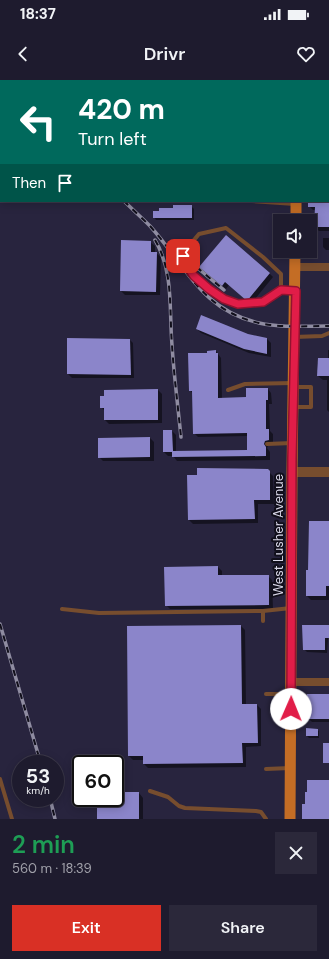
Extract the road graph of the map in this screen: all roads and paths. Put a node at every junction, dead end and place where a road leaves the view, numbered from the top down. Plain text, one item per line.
1 (274, 202) edge
2 (296, 203) edge
3 (296, 214) edge
4 (295, 258) edge
5 (295, 267) junction
6 (329, 267) edge
7 (281, 290) junction
8 (296, 291) junction
9 (329, 333) edge
10 (294, 337) junction
11 (293, 385) junction
12 (228, 390) dead end
13 (293, 407) junction
14 (292, 443) junction
15 (267, 444) dead end
16 (292, 472) junction
17 (329, 472) edge
18 (291, 608) junction
19 (62, 609) dead end
20 (263, 611) junction
21 (263, 620) dead end
22 (291, 682) junction
23 (329, 682) edge
24 (266, 694) dead end
25 (291, 694) junction
26 (290, 768) junction
27 (266, 769) dead end
28 (0, 779) edge
29 (150, 791) dead end
30 (12, 819) edge
31 (266, 819) edge
32 (290, 819) edge

1 - 2 lane
2 - 3 main road
4 - 5 main road, West Lusher Avenue
5 - 6 street
5 - 8 main road, West Lusher Avenue
7 - 7 lane
7 - 8 lane
8 - 10 main road, West Lusher Avenue
9 - 10 lane
10 - 11 main road, West Lusher Avenue
11 - 12 lane
11 - 13 main road, West Lusher Avenue
11 - 13 lane
13 - 14 main road, West Lusher Avenue
14 - 15 lane
14 - 16 main road, West Lusher Avenue
16 - 17 street
16 - 18 main road, West Lusher Avenue
18 - 20 lane
18 - 22 main road, West Lusher Avenue
19 - 20 lane
20 - 21 lane
22 - 23 street
22 - 25 main road, West Lusher Avenue
24 - 25 lane
25 - 26 main road, West Lusher Avenue
26 - 27 lane
26 - 32 main road, West Lusher Avenue
28 - 30 lane
29 - 31 lane

